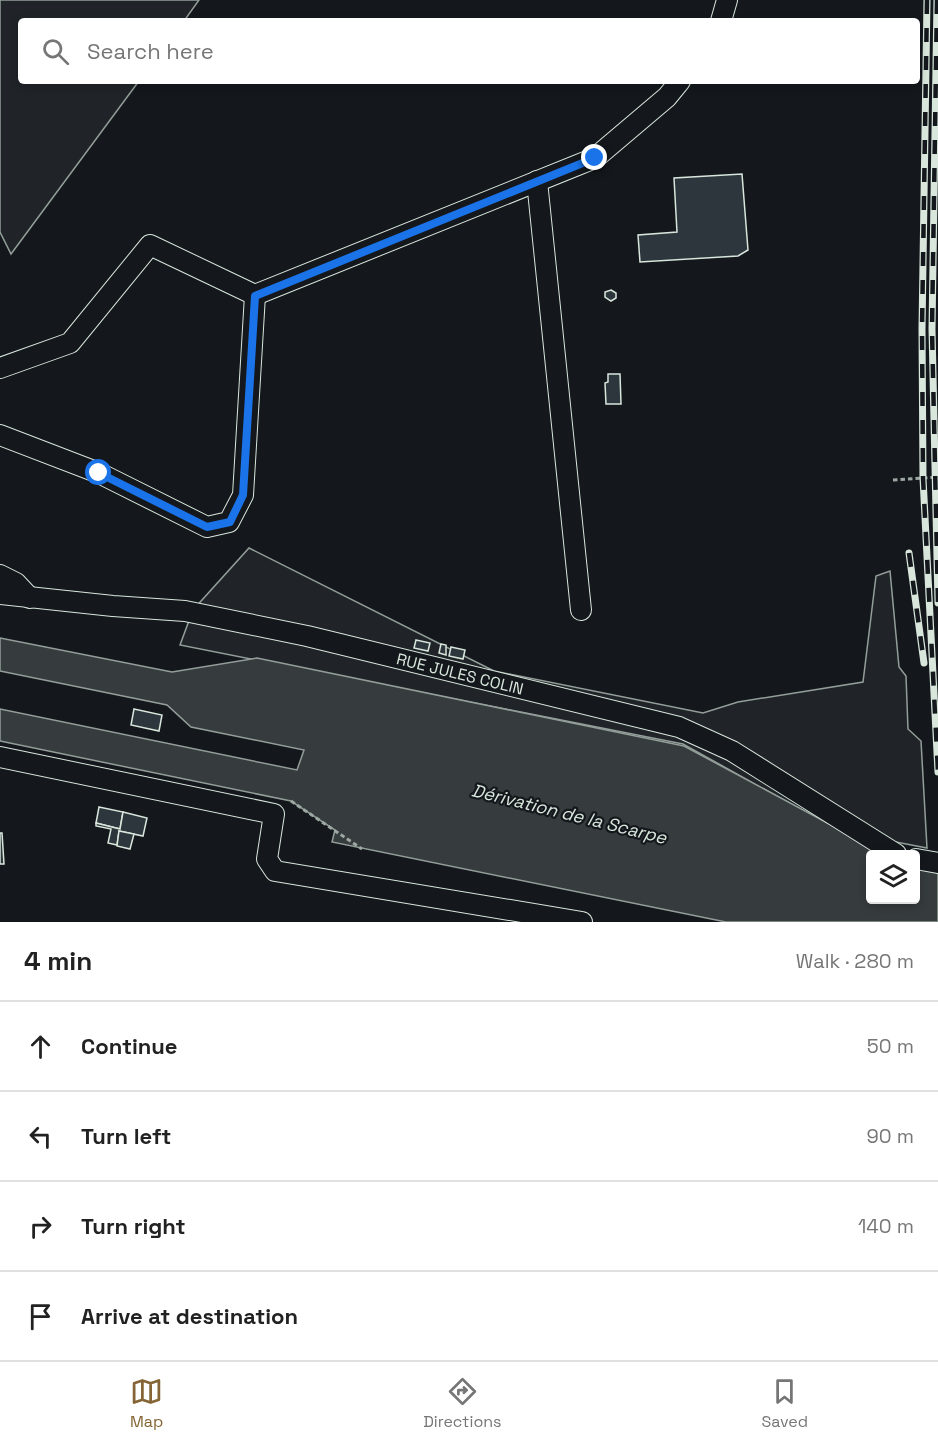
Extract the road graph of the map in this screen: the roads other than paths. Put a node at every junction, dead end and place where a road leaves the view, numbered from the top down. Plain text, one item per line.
1 (727, 0) edge
2 (722, 18) edge
3 (678, 84) edge
4 (537, 181) junction
5 (255, 296) junction
6 (0, 368) edge
7 (0, 435) edge
8 (0, 575) edge
9 (0, 594) edge
10 (30, 598) junction
11 (581, 610) dead end
12 (0, 757) edge
13 (888, 850) edge
14 (920, 860) edge
15 (938, 863) edge
16 (582, 922) edge

1 - 2 lane
3 - 4 lane
4 - 5 lane
4 - 11 lane
5 - 6 lane
5 - 7 lane
8 - 10 lane
9 - 10 lane, RUE JULES COLIN
10 - 13 lane, RUE JULES COLIN
12 - 16 lane
14 - 15 lane

